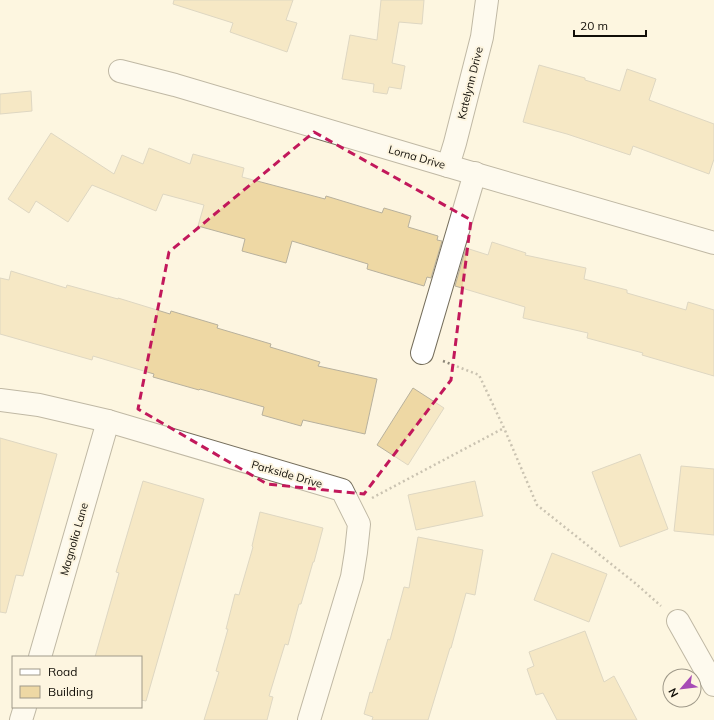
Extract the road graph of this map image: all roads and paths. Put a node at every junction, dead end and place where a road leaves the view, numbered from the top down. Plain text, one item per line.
1 (487, 0) edge
2 (120, 71) dead end
3 (448, 166) junction
4 (474, 173) junction
5 (714, 243) edge
6 (422, 353) joint
7 (0, 400) edge
8 (108, 421) junction
9 (504, 428) junction
10 (351, 509) junction
11 (678, 621) joint
12 (40, 656) edge
13 (714, 685) edge
14 (25, 708) edge
15 (21, 720) edge
16 (309, 720) edge

1 - 3 street, Katelynn Drive
2 - 3 street, Lorna Drive
3 - 4 street, Lorna Drive
4 - 5 street, Lorna Drive
4 - 6 street
6 - 9 path
7 - 8 street, Parkside Drive
8 - 10 street, Parkside Drive
8 - 12 street, Magnolia Lane
9 - 10 path
9 - 11 path
10 - 16 street, Parkside Drive
11 - 13 street
14 - 15 street

